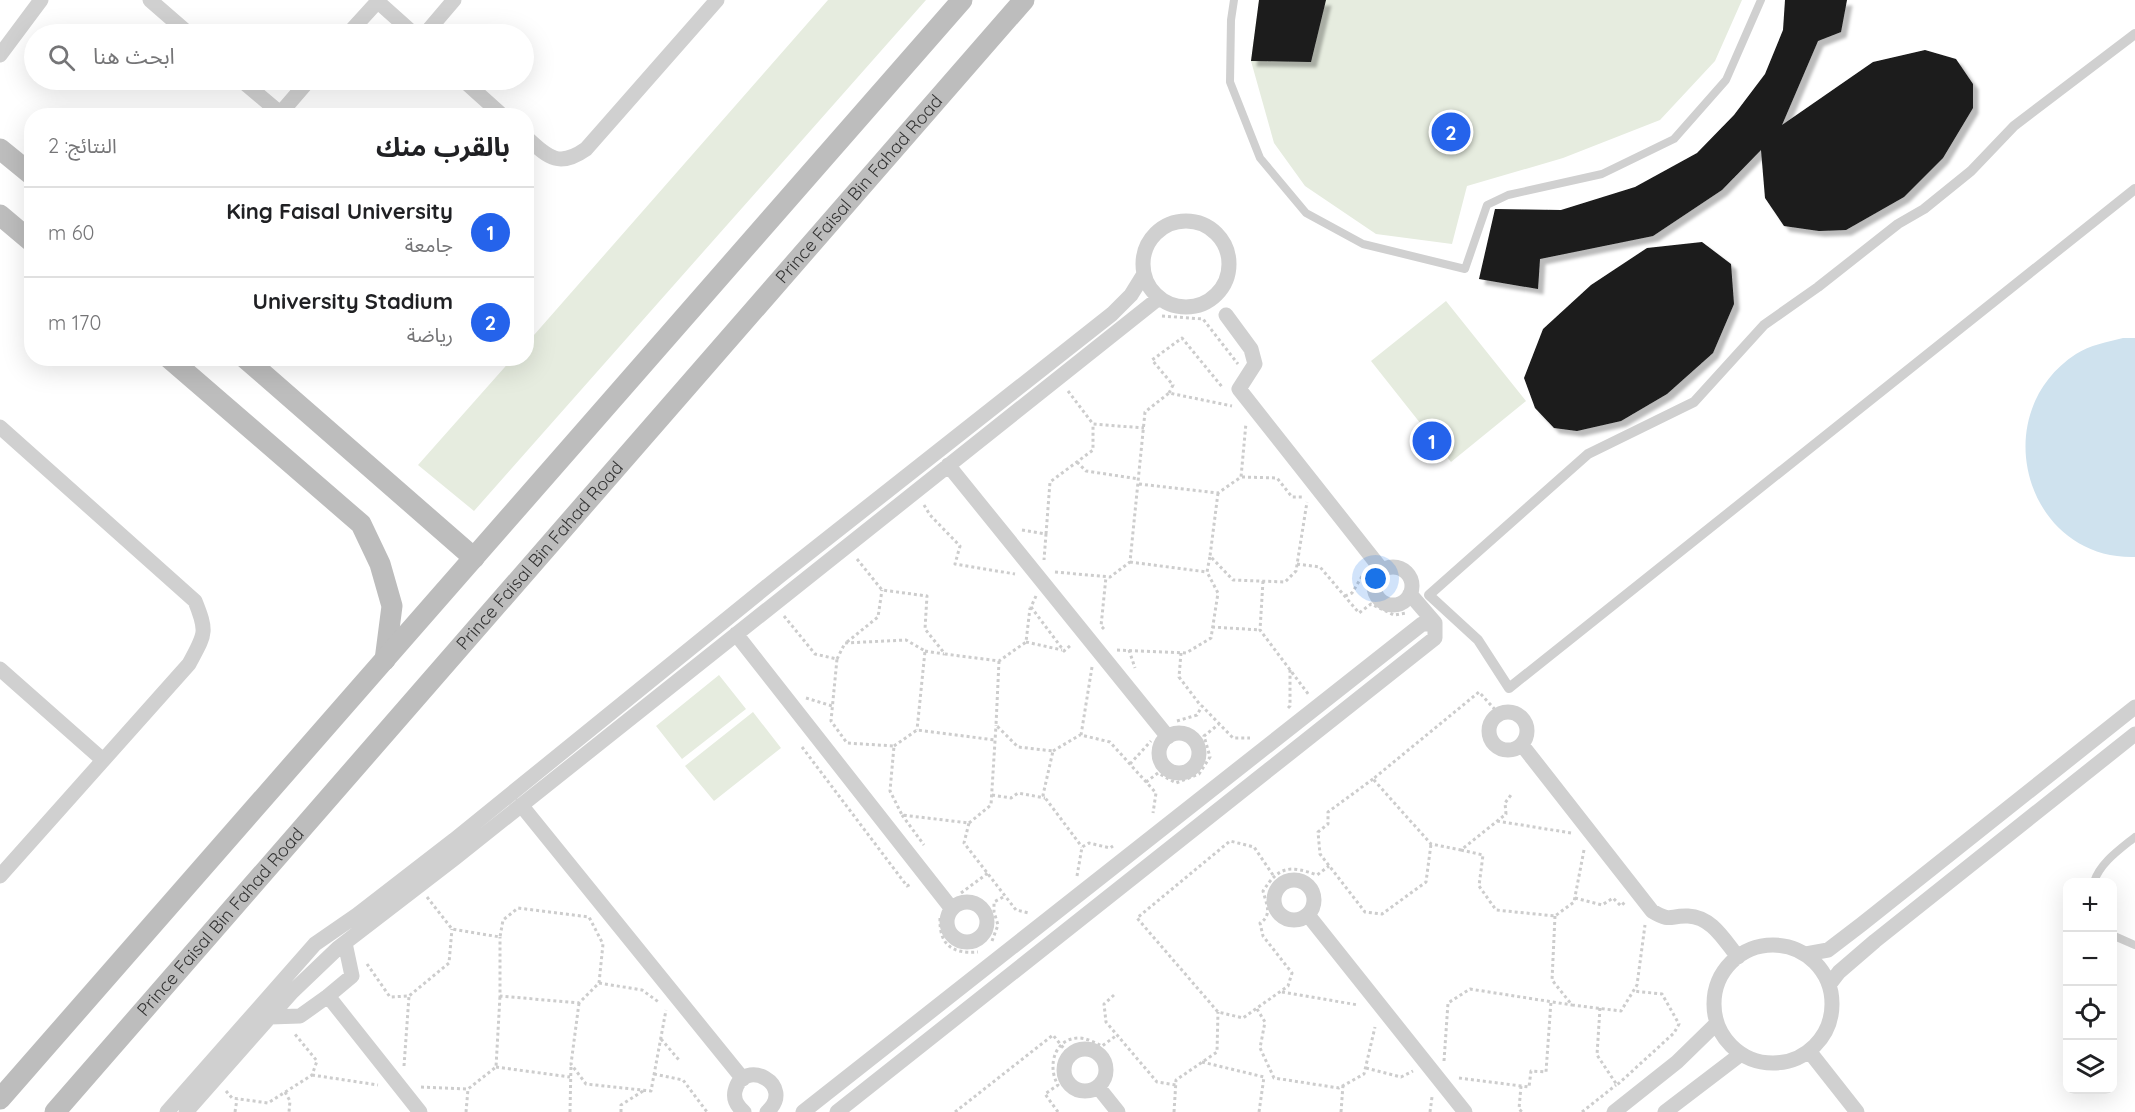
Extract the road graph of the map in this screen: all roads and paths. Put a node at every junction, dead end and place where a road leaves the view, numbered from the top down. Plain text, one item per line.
1 (41, 0) edge
2 (150, 0) edge
3 (453, 0) edge
4 (717, 0) edge
5 (962, 0) edge
6 (1024, 0) edge
7 (1234, 0) edge
8 (1761, 0) edge
9 (378, 1) edge
10 (178, 24) edge
11 (357, 24) edge
12 (403, 24) edge
13 (433, 24) edge
14 (2135, 34) edge
15 (0, 55) edge
16 (252, 90) edge
17 (300, 90) edge
18 (474, 90) edge
19 (272, 108) edge
20 (284, 108) edge
21 (494, 108) edge
22 (534, 144) edge
23 (0, 149) edge
24 (24, 169) edge
25 (2135, 189) edge
26 (0, 215) edge
27 (24, 235) edge
28 (1144, 274) junction
29 (1223, 288) junction
30 (1159, 298) junction
31 (1206, 302) junction
32 (1226, 315) junction
33 (1154, 322) dead end
34 (178, 366) edge
35 (254, 366) edge
36 (1248, 377) junction
37 (1223, 388) dead end
38 (1066, 390) dead end
39 (1168, 393) junction
40 (1238, 407) dead end
41 (1242, 415) dead end
42 (1093, 424) junction
43 (0, 427) edge
44 (1144, 428) junction
45 (1077, 462) junction
46 (948, 465) junction
47 (1241, 477) junction
48 (1139, 481) junction
49 (1218, 493) junction
50 (922, 501) dead end
51 (1017, 529) dead end
52 (1046, 534) junction
53 (854, 555) dead end
54 (1210, 556) junction
55 (474, 558) junction
56 (1130, 562) junction
57 (1044, 564) dead end
58 (1298, 564) junction
59 (1382, 570) junction
60 (1052, 572) dead end
61 (1207, 572) junction
62 (1021, 575) dead end
63 (1106, 577) junction
64 (1263, 581) junction
65 (1032, 588) dead end
66 (882, 590) junction
67 (1352, 593) dead end
68 (1410, 594) junction
69 (1345, 596) junction
70 (1030, 607) junction
71 (781, 613) dead end
72 (1212, 627) junction
73 (1431, 628) junction
74 (1260, 630) junction
75 (1105, 632) dead end
76 (736, 634) junction
77 (1026, 642) junction
78 (845, 643) junction
79 (1073, 643) dead end
80 (1113, 644) dead end
81 (1129, 650) junction
82 (925, 651) junction
83 (1064, 651) junction
84 (1181, 653) junction
85 (945, 654) junction
86 (837, 659) junction
87 (385, 660) junction
88 (999, 661) junction
89 (1093, 664) dead end
90 (0, 669) edge
91 (1136, 670) dead end
92 (1290, 670) junction
93 (805, 698) dead end
94 (832, 706) junction
95 (1202, 706) junction
96 (1318, 707) junction
97 (2135, 707) edge
98 (1282, 713) dead end
99 (1499, 714) junction
100 (1219, 724) junction
101 (996, 725) junction
102 (917, 730) junction
103 (1169, 730) joint
104 (1257, 732) dead end
105 (1081, 735) junction
106 (995, 740) junction
107 (2133, 740) edge
108 (1522, 745) junction
109 (894, 746) junction
110 (1053, 751) junction
111 (103, 760) junction
112 (1372, 779) junction
113 (1146, 782) junction
114 (992, 795) junction
115 (1511, 795) dead end
116 (1045, 798) junction
117 (521, 805) junction
118 (902, 815) junction
119 (1145, 820) dead end
120 (1497, 821) junction
121 (969, 823) junction
122 (1575, 833) dead end
123 (2135, 837) edge
124 (1119, 841) dead end
125 (1431, 844) junction
126 (1585, 846) dead end
127 (1082, 847) junction
128 (1461, 850) junction
129 (929, 851) dead end
130 (1329, 866) junction
131 (988, 873) junction
132 (1273, 875) junction
133 (0, 876) edge
134 (1077, 876) dead end
135 (2095, 878) edge
136 (955, 885) dead end
137 (418, 886) junction
138 (1575, 898) junction
139 (1629, 899) dead end
140 (952, 909) dead end
141 (1034, 914) dead end
142 (1308, 915) dead end
143 (1555, 916) junction
144 (1645, 923) dead end
145 (452, 929) junction
146 (2117, 937) edge
147 (500, 938) junction
148 (345, 943) junction
149 (2135, 945) edge
150 (1806, 954) junction
151 (1738, 957) junction
152 (364, 960) dead end
153 (600, 983) junction
154 (1829, 985) junction
155 (1633, 991) junction
156 (1281, 992) junction
157 (1114, 994) dead end
158 (328, 996) junction
159 (409, 996) junction
160 (500, 996) junction
161 (1551, 1001) junction
162 (579, 1003) junction
163 (1572, 1005) junction
164 (1600, 1008) junction
165 (1256, 1009) junction
166 (1363, 1011) dead end
167 (1218, 1012) junction
168 (270, 1017) junction
169 (1369, 1019) dead end
170 (1718, 1023) junction
171 (292, 1030) dead end
172 (1117, 1035) junction
173 (661, 1039) junction
174 (1065, 1050) junction
175 (1809, 1052) junction
176 (1741, 1054) junction
177 (679, 1060) dead end
178 (1202, 1062) junction
179 (1444, 1063) dead end
180 (570, 1064) junction
181 (496, 1067) junction
182 (404, 1068) dead end
183 (1366, 1068) junction
184 (654, 1074) junction
185 (312, 1075) junction
186 (570, 1077) junction
187 (1264, 1077) junction
188 (1274, 1077) junction
189 (743, 1078) junction
190 (1419, 1078) dead end
191 (1456, 1078) dead end
192 (416, 1081) dead end
193 (1176, 1085) junction
194 (1343, 1085) junction
195 (1617, 1085) junction
196 (1521, 1086) junction
197 (1098, 1087) junction
198 (468, 1089) junction
199 (643, 1090) junction
200 (226, 1091) dead end
201 (285, 1092) junction
202 (382, 1092) dead end
203 (1432, 1094) dead end
204 (0, 1099) edge
205 (237, 1099) junction
206 (55, 1112) edge
207 (167, 1112) edge
208 (186, 1112) edge
209 (235, 1112) edge
210 (289, 1112) edge
211 (420, 1112) edge
212 (466, 1112) edge
213 (570, 1112) edge
214 (621, 1112) edge
215 (707, 1112) edge
216 (744, 1112) edge
217 (767, 1112) edge
218 (803, 1112) edge
219 (837, 1112) edge
220 (955, 1112) edge
221 (1059, 1112) edge
222 (1118, 1112) edge
223 (1174, 1112) edge
224 (1259, 1112) edge
225 (1341, 1112) edge
226 (1430, 1112) edge
227 (1465, 1112) edge
228 (1522, 1112) edge
229 (1582, 1112) edge
230 (1614, 1112) edge
231 (1665, 1112) edge
232 (1857, 1112) edge

1 - 15 street
2 - 10 street
3 - 13 street
4 - 22 street
5 - 55 main road
6 - 206 main road, Prince Faisal Bin Fahad Road
7 - 8 lane
9 - 11 street
9 - 12 street
14 - 25 street
16 - 19 street
17 - 20 street
18 - 21 street
23 - 24 main road
26 - 27 main road
28 - 29 street
28 - 30 street
28 - 207 street
29 - 31 street
29 - 32 street
30 - 31 street
30 - 46 street
31 - 32 street
32 - 36 street
33 - 36 path
34 - 87 main road
35 - 55 main road
36 - 59 street
37 - 39 path
38 - 42 path
39 - 40 path
39 - 44 path
41 - 47 path
42 - 44 path
42 - 45 path
43 - 111 street
44 - 48 path
45 - 48 path
45 - 52 path
46 - 76 street
46 - 103 street
47 - 49 path
47 - 58 path
48 - 49 path
48 - 56 path
49 - 54 path
50 - 62 path
51 - 52 path
52 - 57 path
53 - 66 path
54 - 61 path
54 - 64 path
55 - 87 main road
56 - 61 path
56 - 63 path
58 - 64 path
58 - 69 path
59 - 68 street
59 - 68 street
60 - 63 path
61 - 72 path
63 - 75 path
64 - 74 path
65 - 70 path
66 - 78 path
66 - 85 path
67 - 69 path
68 - 73 street
69 - 73 path
70 - 77 path
70 - 83 path
71 - 86 path
72 - 74 path
72 - 84 path
73 - 96 street
73 - 219 street
74 - 92 path
76 - 117 street
76 - 140 street
77 - 83 path
77 - 88 path
78 - 82 path
78 - 86 path
79 - 83 path
80 - 81 path
81 - 84 path
81 - 91 path
82 - 85 path
82 - 102 path
84 - 95 path
85 - 88 path
86 - 94 path
87 - 204 main road
88 - 101 path
89 - 105 path
90 - 111 street
92 - 96 path
92 - 98 path
93 - 94 path
94 - 109 path
95 - 100 path
95 - 103 path
96 - 218 street
97 - 150 street
99 - 108 street
99 - 108 street
99 - 112 path
100 - 104 path
100 - 113 path
101 - 106 path
101 - 110 path
102 - 106 path
102 - 109 path
105 - 110 path
105 - 113 path
106 - 114 path
107 - 154 street
108 - 151 street
109 - 118 path
110 - 116 path
111 - 133 street
112 - 125 path
112 - 130 path
113 - 119 path
114 - 116 path
114 - 121 path
115 - 120 path
116 - 127 path
117 - 137 street
117 - 189 street
118 - 121 path
118 - 129 path
120 - 122 path
120 - 128 path
121 - 131 path
123 - 135 lane
124 - 127 path
125 - 128 path
125 - 130 path
126 - 138 path
127 - 134 path
128 - 143 path
130 - 132 path
131 - 136 path
131 - 141 path
132 - 156 path
132 - 167 path
137 - 145 path
137 - 148 street
138 - 139 path
138 - 143 path
142 - 227 street
143 - 163 path
144 - 155 path
145 - 147 path
145 - 159 path
146 - 149 lane
147 - 153 path
147 - 160 path
148 - 158 street
148 - 168 street
150 - 151 street
150 - 154 street
151 - 170 street
152 - 159 path
153 - 162 path
153 - 173 path
154 - 175 street
155 - 164 path
155 - 195 path
156 - 165 path
156 - 166 path
157 - 172 path
158 - 168 street
158 - 211 street
159 - 182 path
160 - 162 path
160 - 181 path
161 - 163 path
161 - 179 path
161 - 196 path
162 - 180 path
163 - 164 path
164 - 195 path
165 - 167 path
165 - 188 path
167 - 178 path
168 - 208 street
169 - 183 path
170 - 176 street
170 - 230 street
171 - 185 path
172 - 174 path
172 - 193 path
173 - 177 path
173 - 184 path
174 - 197 street
174 - 197 street
174 - 220 path
174 - 221 path
175 - 176 street
175 - 232 street
176 - 231 street
178 - 187 path
178 - 193 path
180 - 186 path
180 - 199 path
181 - 186 path
181 - 198 path
183 - 190 path
183 - 194 path
184 - 199 path
184 - 215 path
185 - 201 path
185 - 202 path
186 - 213 path
187 - 188 path
187 - 224 path
188 - 194 path
189 - 216 street
189 - 217 street
191 - 196 path
192 - 198 path
193 - 223 path
194 - 225 path
195 - 229 path
196 - 228 path
197 - 222 street
198 - 212 path
199 - 214 path
200 - 205 path
201 - 205 path
201 - 210 path
203 - 226 path
205 - 209 path

